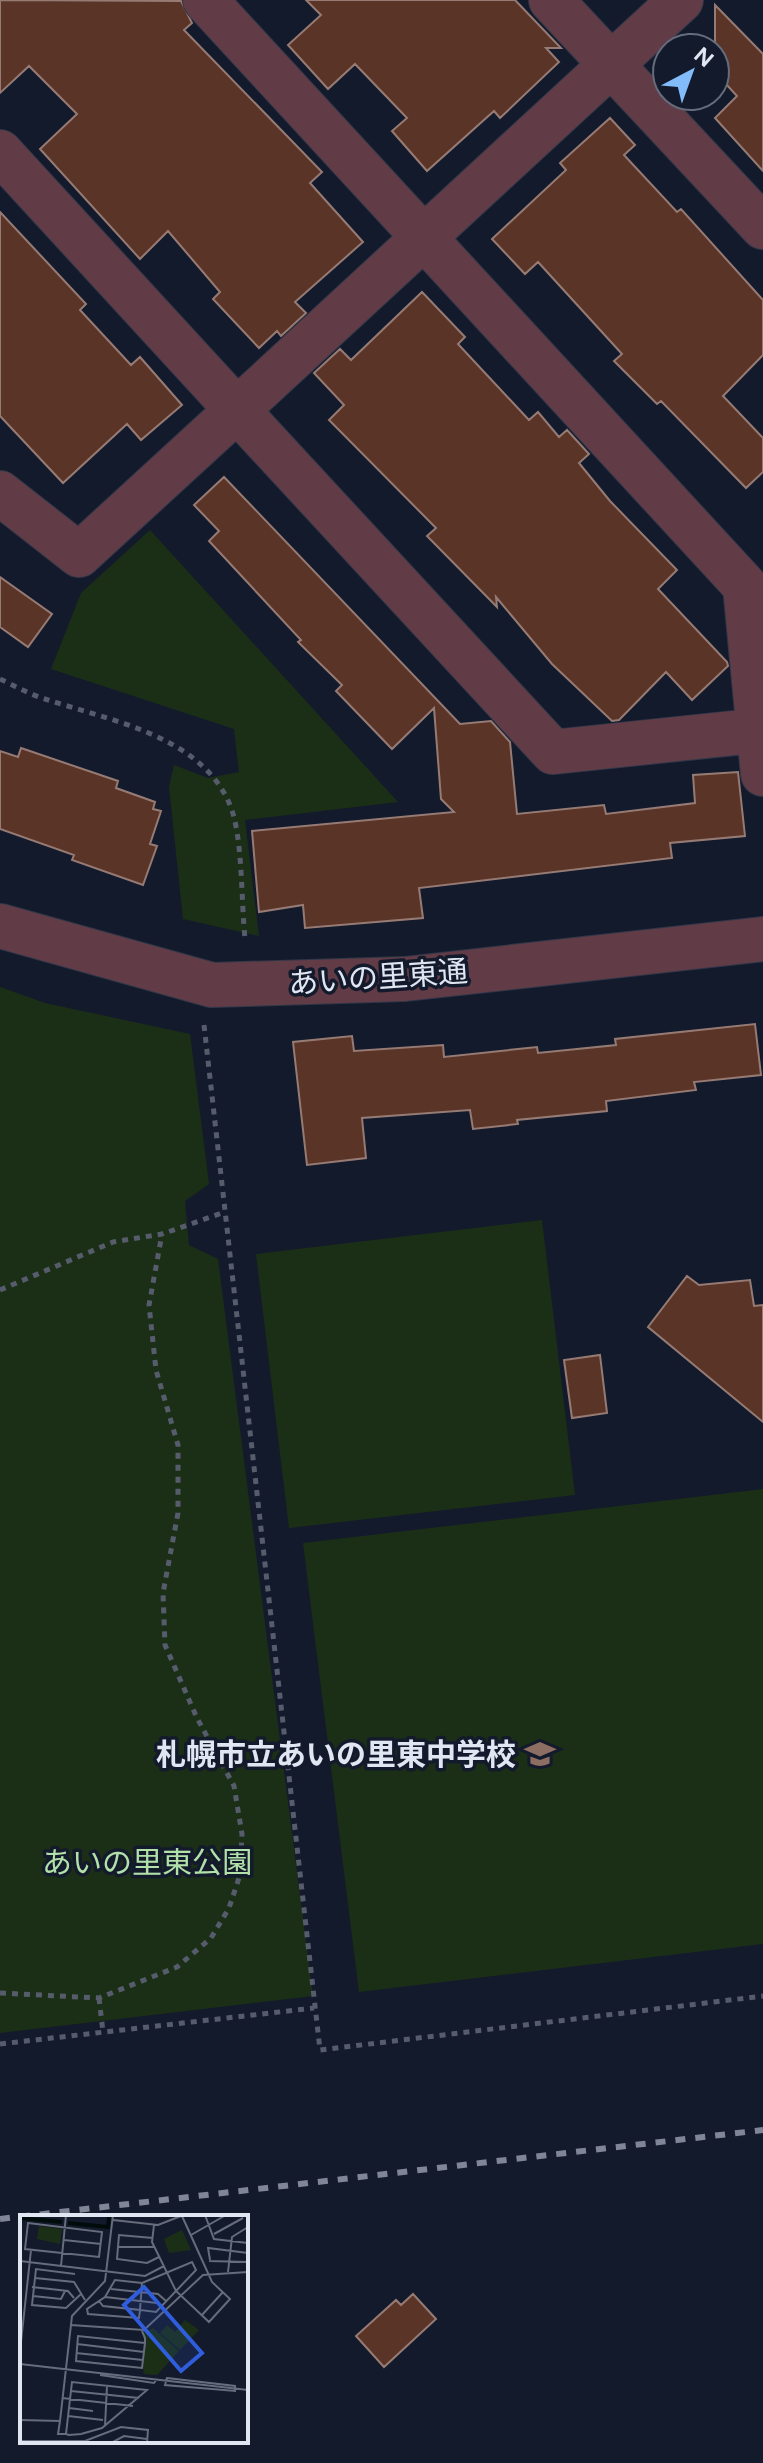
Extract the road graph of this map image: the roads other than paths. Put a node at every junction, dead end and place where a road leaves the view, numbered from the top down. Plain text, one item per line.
1 (205, 0) edge
2 (551, 0) edge
3 (681, 0) edge
4 (611, 66) junction
5 (0, 152) edge
6 (763, 227) edge
7 (424, 238) junction
8 (237, 410) junction
9 (0, 493) edge
10 (760, 730) edge
11 (763, 774) edge
12 (0, 926) edge
13 (763, 939) edge

1 - 7 street
2 - 4 street
3 - 4 street
4 - 6 street
4 - 7 street
5 - 8 street
7 - 8 street
7 - 10 street
8 - 9 street
8 - 10 street
10 - 11 street
12 - 13 street, あいの里東通

